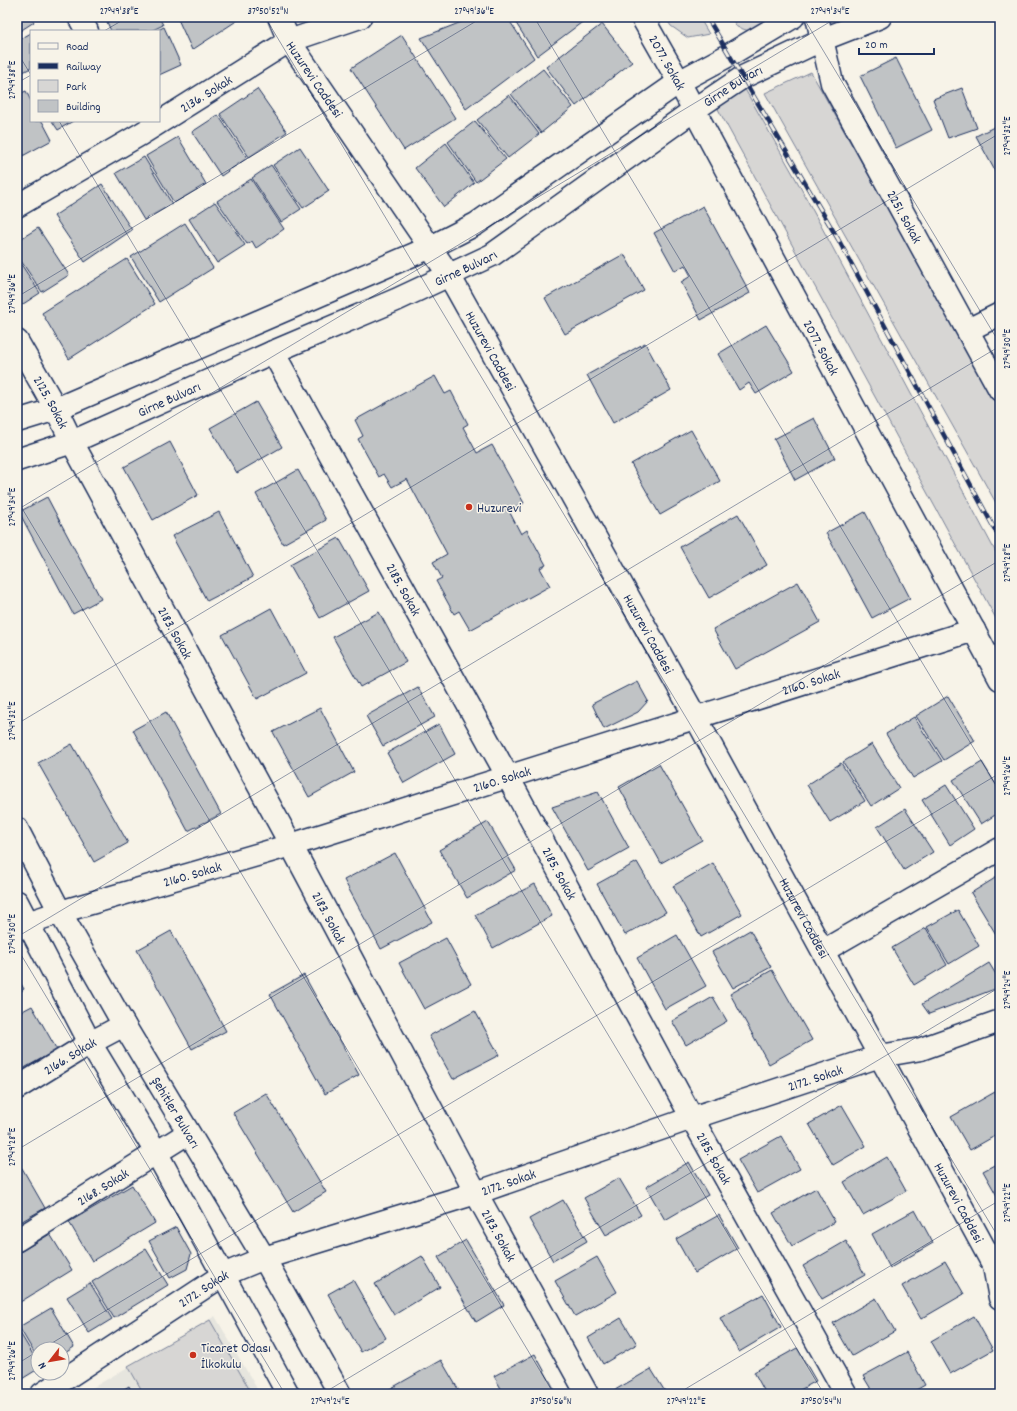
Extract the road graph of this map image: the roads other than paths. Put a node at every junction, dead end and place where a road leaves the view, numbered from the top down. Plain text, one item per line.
1 (79, 17) edge
2 (279, 17) edge
3 (360, 17) edge
4 (642, 17) edge
5 (794, 17) edge
6 (817, 17) edge
7 (880, 17) edge
8 (86, 30) edge
9 (821, 40) junction
10 (289, 42) junction
11 (679, 82) junction
12 (694, 110) junction
13 (160, 115) edge
14 (148, 122) edge
15 (137, 128) edge
16 (17, 206) edge
17 (431, 247) junction
18 (449, 275) junction
19 (1000, 314) edge
20 (968, 330) junction
21 (17, 341) edge
22 (273, 352) junction
23 (1000, 390) edge
24 (56, 409) junction
25 (17, 421) edge
26 (72, 442) junction
27 (17, 460) edge
28 (974, 630) junction
29 (1000, 679) edge
30 (696, 718) junction
31 (508, 777) junction
32 (17, 829) edge
33 (291, 845) junction
34 (1000, 849) edge
35 (17, 902) edge
36 (60, 912) junction
37 (22, 926) edge
38 (823, 951) junction
39 (1000, 1021) edge
40 (124, 1025) junction
41 (90, 1043) junction
42 (880, 1056) junction
43 (17, 1088) edge
44 (692, 1118) junction
45 (188, 1133) junction
46 (156, 1152) junction
47 (476, 1193) junction
48 (17, 1240) edge
49 (264, 1258) junction
50 (997, 1270) edge
51 (223, 1275) junction
52 (1000, 1298) edge
53 (42, 1394) edge
54 (288, 1394) edge
55 (340, 1394) edge
56 (587, 1394) edge
57 (846, 1394) edge

1 - 8 street
2 - 10 street, Huzurevi Caddesi
3 - 10 street, 2136. Sokak
4 - 11 street, 2077. Sokak
5 - 11 street, Girne Bulvarı
6 - 9 street, 2251. Sokak
7 - 9 street, Girne Bulvarı
9 - 12 street, Girne Bulvarı
9 - 20 street, 2251. Sokak
10 - 13 street, 2136. Sokak
10 - 17 street, Huzurevi Caddesi
11 - 12 street, 2077. Sokak
11 - 17 street, Girne Bulvarı
12 - 18 street, Girne Bulvarı
12 - 28 street, 2077. Sokak
14 - 15 street, 2136. Sokak
15 - 16 street, 2136. Sokak
17 - 18 street, Huzurevi Caddesi
17 - 24 street, Girne Bulvarı
18 - 22 street, Girne Bulvarı
18 - 30 street, Huzurevi Caddesi
19 - 20 street
20 - 23 street, 2251. Sokak
21 - 24 street, 2125. Sokak
22 - 26 street, Girne Bulvarı
22 - 31 street, 2185. Sokak
24 - 25 street, Girne Bulvarı
24 - 26 street, 2125. Sokak
26 - 27 street, Girne Bulvarı
26 - 33 street, 2183. Sokak
28 - 29 street, 2077. Sokak
28 - 30 street, 2160. Sokak
30 - 31 street, 2160. Sokak
30 - 38 street, Huzurevi Caddesi
31 - 33 street, 2160. Sokak
31 - 44 street, 2185. Sokak
32 - 36 street, Şehitler Bulvarı
33 - 36 street, 2160. Sokak
33 - 47 street, 2183. Sokak
34 - 38 street
35 - 37 street
36 - 37 street, 2160. Sokak
36 - 40 street, Şehitler Bulvarı
37 - 41 street
38 - 42 street, Huzurevi Caddesi
39 - 42 street, 2172. Sokak
40 - 41 street, 2166. Sokak
40 - 45 street, Şehitler Bulvarı
41 - 43 street, 2166. Sokak
41 - 46 street
42 - 44 street, 2172. Sokak
42 - 50 street, Huzurevi Caddesi
44 - 47 street, 2172. Sokak
44 - 57 street, 2185. Sokak
45 - 46 street, 2168. Sokak
45 - 49 street, Şehitler Bulvarı
46 - 48 street, 2168. Sokak
46 - 51 street
47 - 49 street, 2172. Sokak
47 - 56 street, 2183. Sokak
49 - 51 street, 2172. Sokak
49 - 55 street, Şehitler Bulvarı
50 - 52 street, Huzurevi Caddesi
51 - 53 street, 2172. Sokak
51 - 54 street

